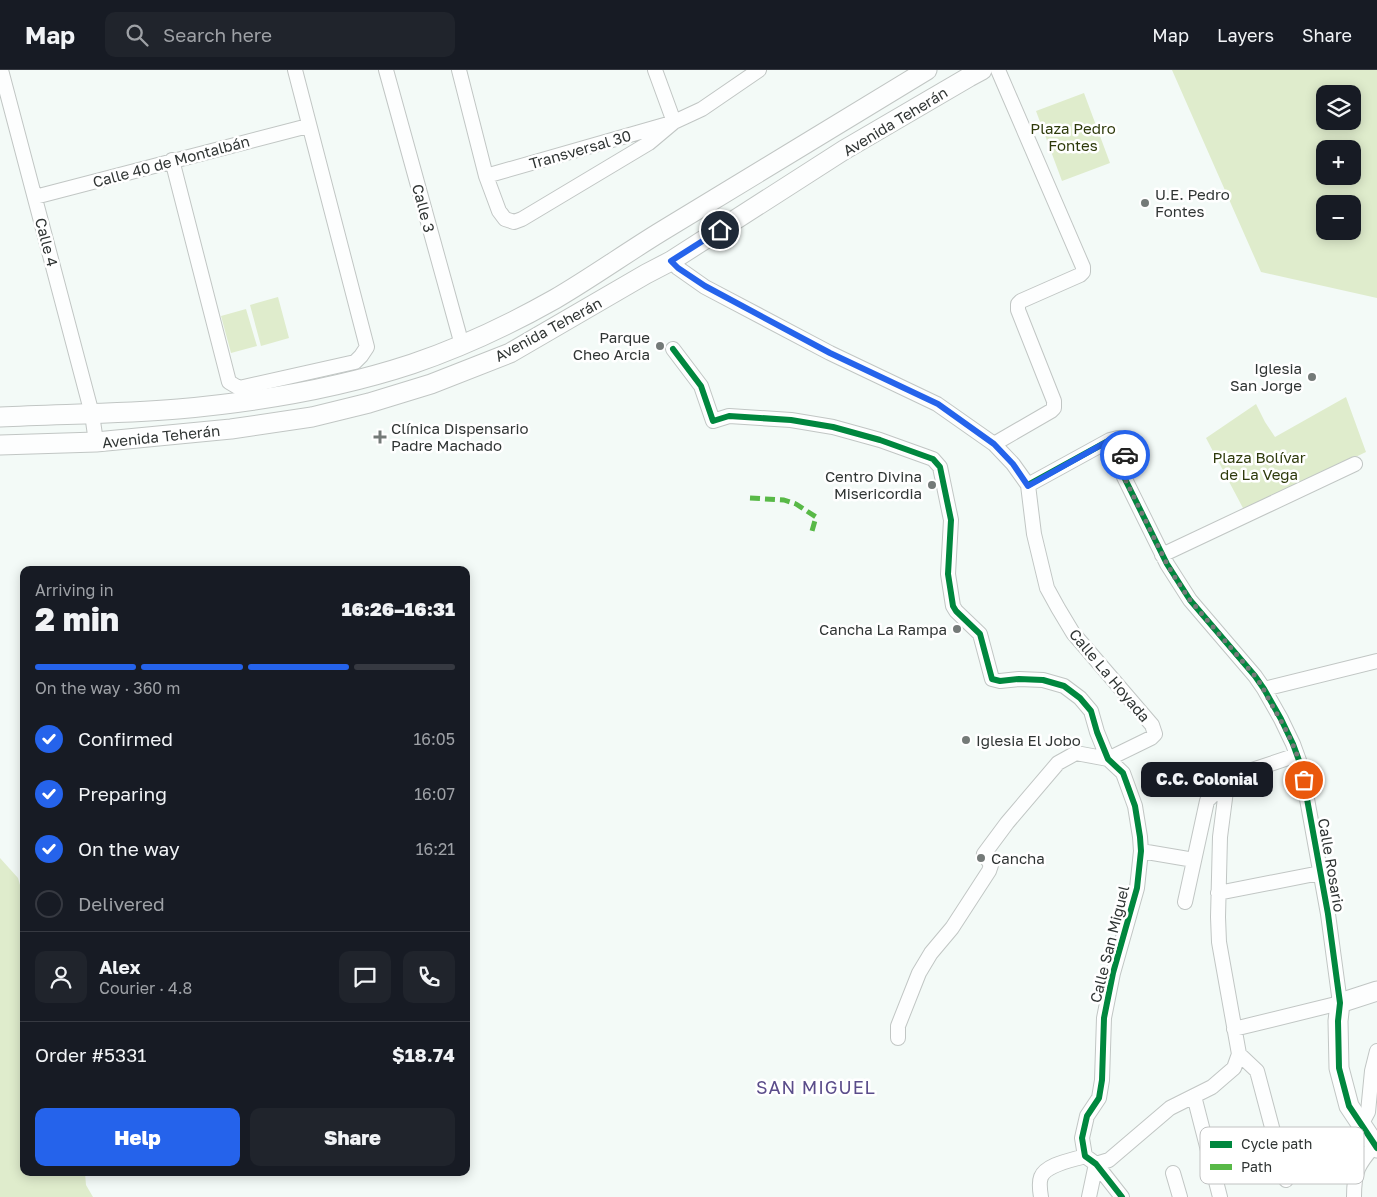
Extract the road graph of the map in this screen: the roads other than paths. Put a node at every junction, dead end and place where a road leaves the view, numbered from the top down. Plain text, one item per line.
1 (1, 70) edge
2 (295, 70) edge
3 (386, 70) edge
4 (459, 70) edge
5 (655, 70) edge
6 (759, 70) edge
7 (927, 70) edge
8 (998, 70) edge
9 (972, 72) edge
10 (674, 122) junction
11 (308, 126) junction
12 (645, 138) junction
13 (172, 160) junction
14 (486, 176) junction
15 (35, 196) junction
16 (671, 261) junction
17 (462, 346) junction
18 (673, 348) dead end
19 (92, 414) junction
20 (0, 417) edge
21 (96, 442) junction
22 (994, 444) junction
23 (0, 445) edge
24 (1354, 464) dead end
25 (1028, 486) junction
26 (1162, 555) junction
27 (1377, 661) edge
28 (1264, 689) junction
29 (1297, 755) junction
30 (1108, 758) junction
31 (1227, 783) junction
32 (1140, 851) junction
33 (1194, 860) junction
34 (1320, 874) junction
35 (1218, 893) junction
36 (1185, 902) dead end
37 (1377, 991) edge
38 (1340, 1003) junction
39 (1234, 1029) junction
40 (898, 1038) dead end
41 (1377, 1051) edge
42 (1239, 1054) junction
43 (1194, 1096) junction
44 (1361, 1125) joint
45 (1202, 1127) edge
46 (1272, 1127) edge
47 (1364, 1129) edge
48 (1376, 1146) edge
49 (1364, 1159) edge
50 (1090, 1160) junction
51 (1173, 1173) dead end
52 (1217, 1184) edge
53 (1354, 1184) edge
54 (1041, 1197) edge
55 (1089, 1197) edge
56 (1122, 1197) edge
57 (1180, 1197) edge
58 (1220, 1197) edge
59 (1354, 1197) edge

1 - 15 street, Calle 4
2 - 11 street
3 - 17 street, Calle 3
4 - 14 street
5 - 10 street
6 - 10 street, Transversal 30
7 - 17 main road, Avenida Teherán
8 - 22 street
9 - 16 main road, Avenida Teherán
10 - 12 street, Transversal 30
11 - 13 street, Calle 40 de Montalbán
11 - 13 street
12 - 14 street, Transversal 30
12 - 14 street
13 - 15 street, Calle 40 de Montalbán
15 - 19 street, Calle 4
16 - 21 main road, Avenida Teherán
16 - 22 street, Calle La Hoyada
17 - 19 main road, Avenida Teherán
18 - 30 street, Calle San Miguel
19 - 20 main road, Avenida Teherán
19 - 21 street, Calle 4
21 - 23 main road, Avenida Teherán
22 - 25 street, Calle La Hoyada
24 - 26 street
25 - 26 street, Calle Rosario
25 - 30 street, Calle La Hoyada
26 - 28 street, Calle Rosario
27 - 28 street
28 - 29 street, Calle Rosario
29 - 31 street
29 - 34 street, Calle Rosario
30 - 32 street, Calle San Miguel
30 - 40 street
31 - 33 street
31 - 35 street
32 - 33 street
32 - 50 street, Calle San Miguel
33 - 36 street
34 - 35 street
34 - 38 street, Calle Rosario
35 - 39 street
37 - 38 main road
38 - 39 street
38 - 44 main road, Calle Rosario
39 - 42 street
41 - 44 street
42 - 43 street
42 - 46 street
43 - 45 street
43 - 50 street
47 - 48 main road, Calle Rosario
48 - 49 street
50 - 54 street
50 - 55 street, Calle San Miguel
50 - 56 street
51 - 57 street
52 - 58 street
53 - 59 street

